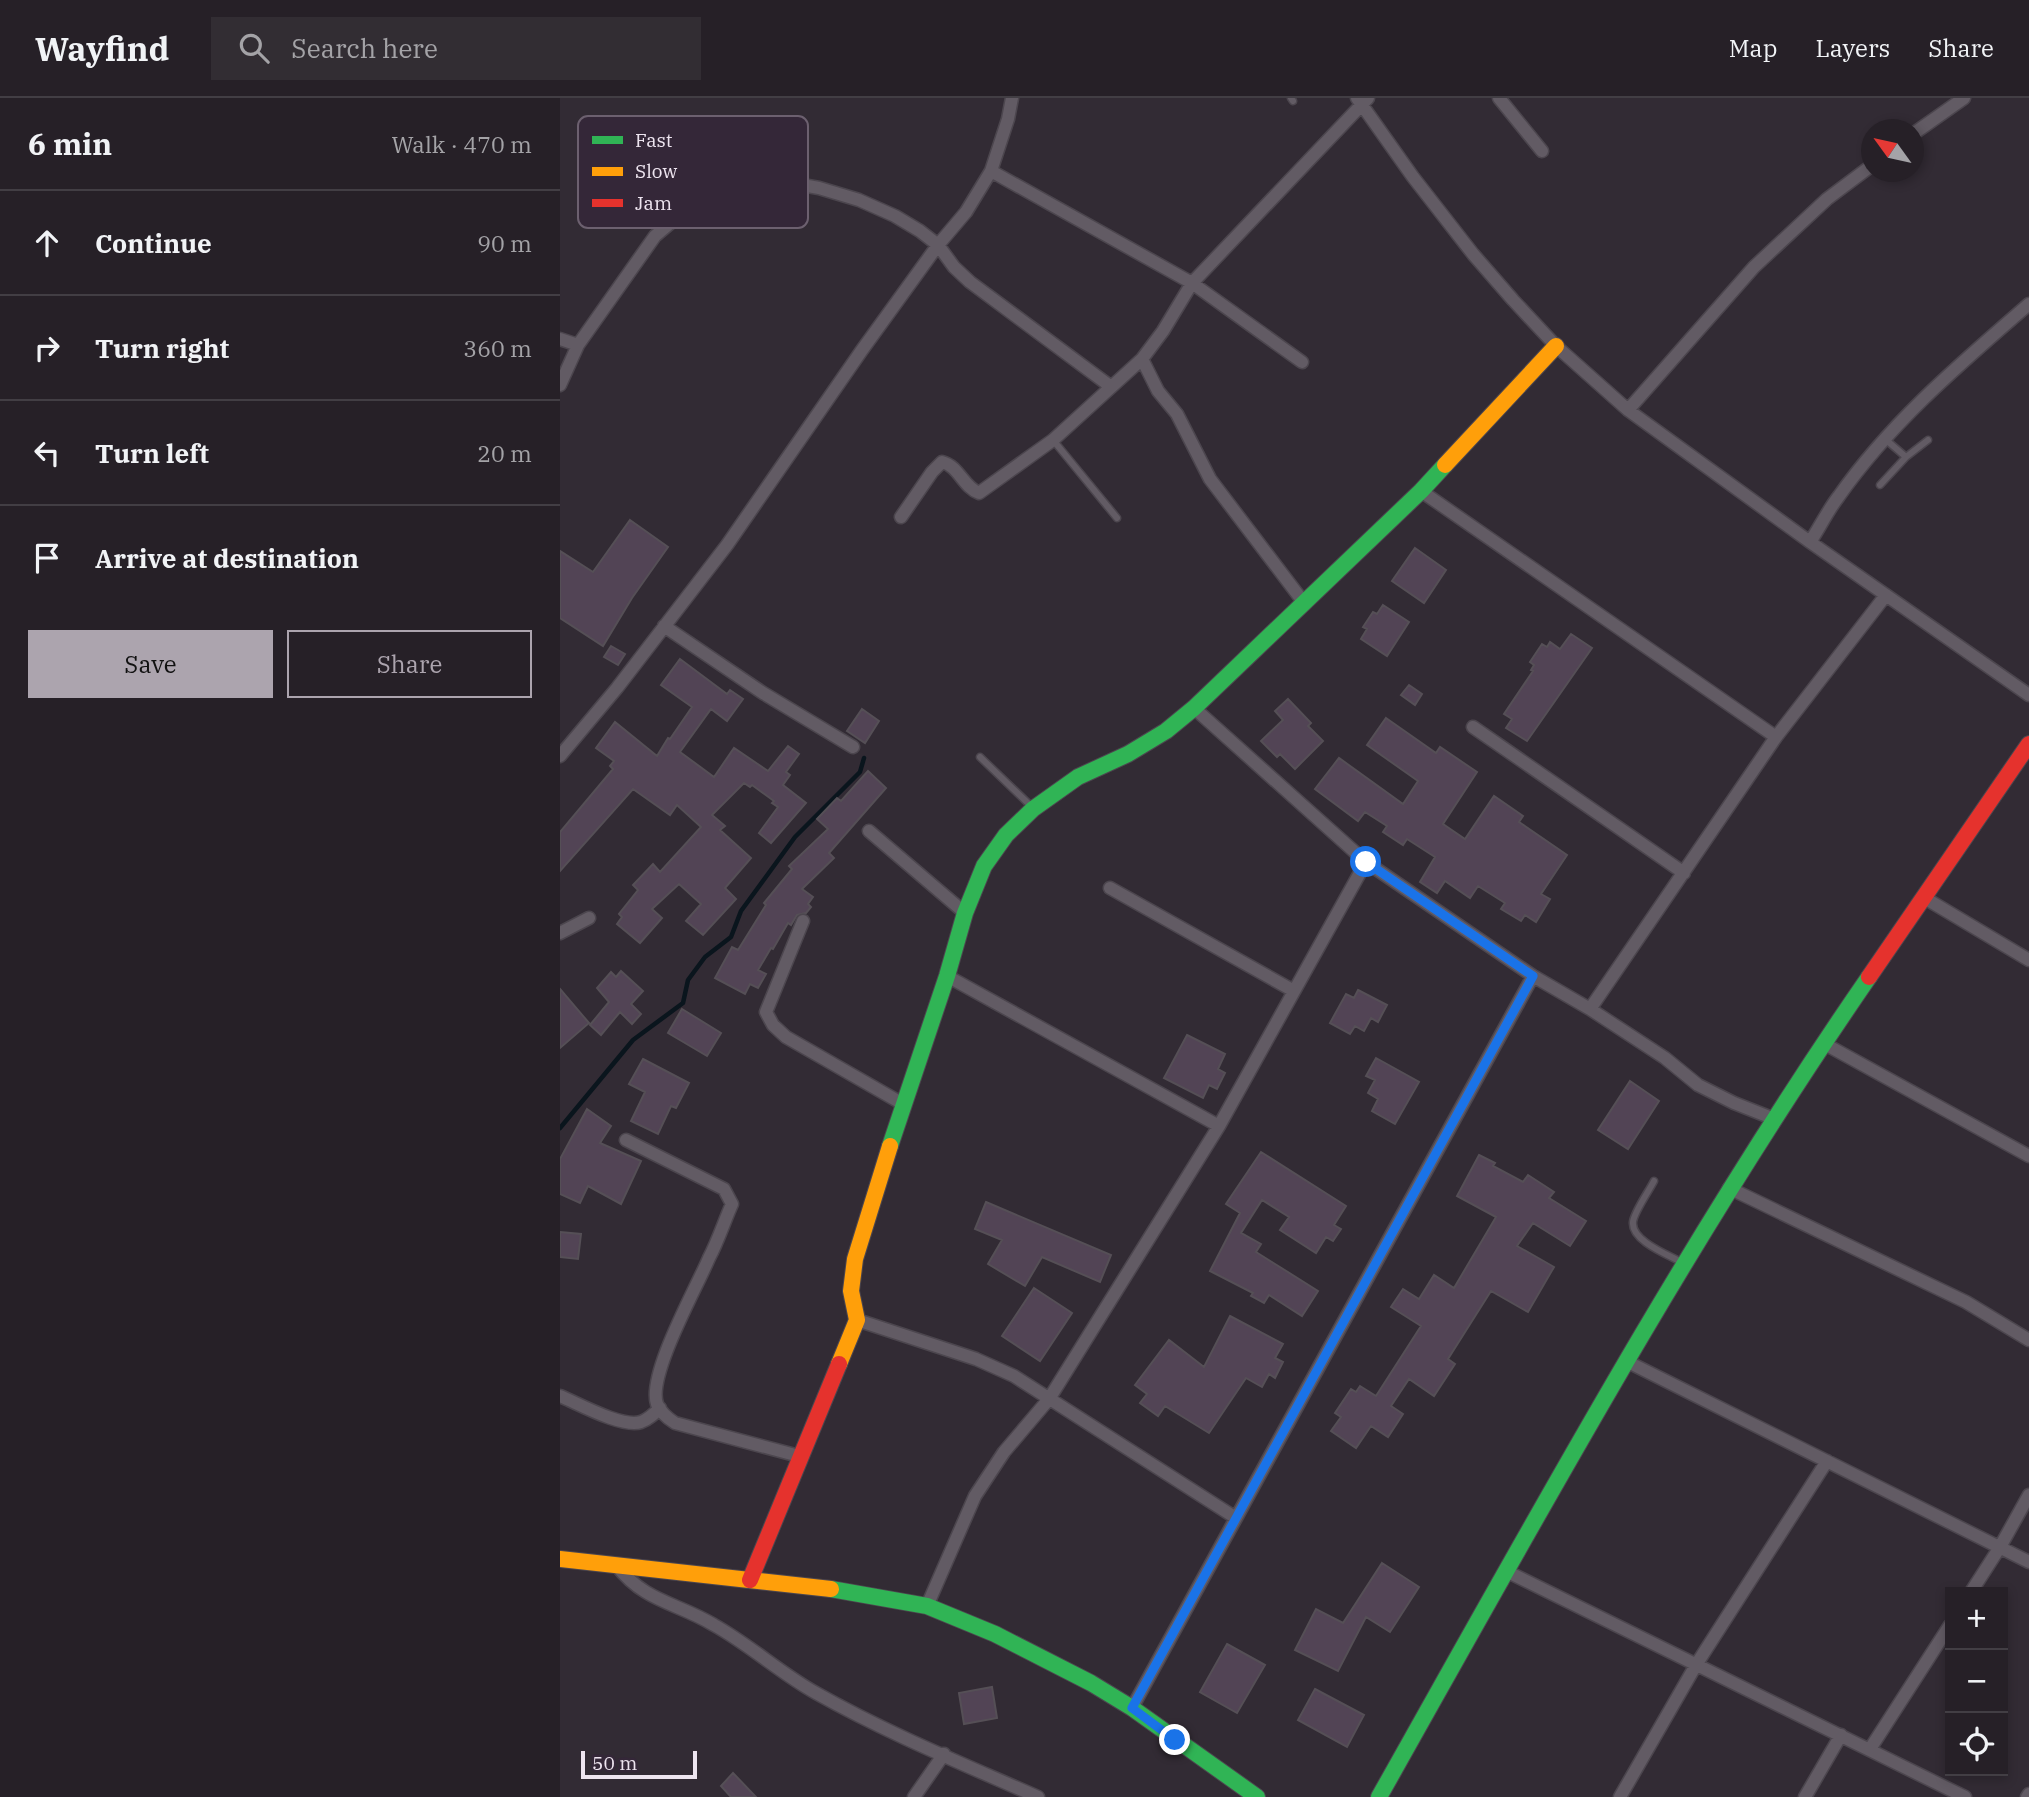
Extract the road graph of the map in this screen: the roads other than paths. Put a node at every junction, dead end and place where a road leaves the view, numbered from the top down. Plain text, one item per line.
1 (1012, 98) edge
2 (1499, 98) edge
3 (1964, 98) edge
4 (1362, 100) edge
5 (1924, 126) edge
6 (1542, 151) dead end
7 (991, 171) junction
8 (1861, 174) edge
9 (808, 186) edge
10 (664, 228) edge
11 (938, 245) junction
12 (1192, 283) junction
13 (2029, 304) edge
14 (560, 339) edge
15 (578, 345) junction
16 (1556, 346) junction
17 (1142, 359) junction
18 (1302, 362) dead end
19 (560, 386) edge
20 (1110, 386) junction
21 (1628, 410) junction
22 (1885, 439) junction
23 (1054, 440) junction
24 (1928, 440) dead end
25 (1906, 457) junction
26 (1880, 485) dead end
27 (1421, 491) junction
28 (901, 517) dead end
29 (1117, 518) dead end
30 (1810, 542) junction
31 (1886, 595) junction
32 (1305, 604) junction
33 (664, 626) junction
34 (2029, 695) edge
35 (1194, 708) junction
36 (1473, 727) dead end
37 (1776, 737) junction
38 (2029, 744) edge
39 (853, 747) dead end
40 (560, 756) edge
41 (980, 757) dead end
42 (1033, 809) junction
43 (869, 831) dead end
44 (1366, 862) junction
45 (1684, 873) junction
46 (1110, 888) dead end
47 (1923, 897) junction
48 (965, 913) junction
49 (589, 918) dead end
50 (803, 921) dead end
51 (560, 933) edge
52 (2029, 960) edge
53 (947, 976) junction
54 (1533, 976) junction
55 (1294, 991) junction
56 (1590, 1009) junction
57 (1823, 1043) junction
58 (902, 1104) junction
59 (1772, 1118) junction
60 (1219, 1126) junction
61 (626, 1140) dead end
62 (2029, 1156) edge
63 (1654, 1181) dead end
64 (1729, 1188) junction
65 (1685, 1264) junction
66 (857, 1320) junction
67 (2029, 1340) edge
68 (1628, 1362) junction
69 (560, 1396) edge
70 (1049, 1399) junction
71 (660, 1408) junction
72 (799, 1456) junction
73 (1827, 1461) junction
74 (2029, 1495) edge
75 (1236, 1518) junction
76 (2000, 1547) junction
77 (560, 1559) edge
78 (2029, 1562) edge
79 (615, 1565) junction
80 (1506, 1572) junction
81 (750, 1580) junction
82 (1974, 1587) edge
83 (927, 1606) junction
84 (1945, 1633) edge
85 (1696, 1665) junction
86 (1132, 1708) junction
87 (1841, 1735) junction
88 (1870, 1749) junction
89 (944, 1754) junction
90 (1245, 1795) edge
91 (914, 1797) edge
92 (1038, 1797) edge
93 (1379, 1797) edge
94 (1620, 1797) edge
95 (1805, 1797) edge
96 (1965, 1797) edge

1 - 7 street
2 - 6 street
3 - 5 street
4 - 12 street
4 - 16 street
7 - 11 street
7 - 12 street
8 - 21 street
9 - 11 street
10 - 15 street
11 - 20 street
11 - 33 street
12 - 17 street
12 - 18 street
13 - 22 street
14 - 15 street
15 - 19 street
16 - 21 street
16 - 27 street
17 - 20 street
17 - 32 street
20 - 23 street
21 - 30 street
22 - 25 lane
22 - 30 street
23 - 28 street
23 - 29 lane
24 - 25 lane
25 - 26 lane
27 - 32 street
27 - 37 street
30 - 31 street
31 - 34 street
31 - 37 street
32 - 35 street
33 - 39 street
33 - 40 street
35 - 42 street
35 - 44 street
36 - 45 street
37 - 45 street
38 - 47 street
41 - 42 lane
42 - 48 street
43 - 48 street
44 - 54 street
44 - 55 street
45 - 56 street
46 - 55 street
47 - 52 street
47 - 57 street
48 - 53 street
49 - 51 street
50 - 58 street
53 - 58 street
53 - 60 street
54 - 56 street
54 - 75 street
55 - 60 street
56 - 59 street
57 - 59 street
57 - 62 street
58 - 66 street
59 - 64 street
60 - 70 street
61 - 71 street
63 - 65 lane
64 - 65 street
64 - 67 street
65 - 68 street
66 - 70 street
66 - 72 street
68 - 73 street
68 - 80 street
69 - 71 street
70 - 75 street
70 - 83 street
71 - 72 street
72 - 81 street
73 - 76 street
73 - 85 street
74 - 76 street
75 - 86 street
76 - 78 street
76 - 82 street
77 - 79 street
79 - 81 street
79 - 89 street
80 - 85 street
80 - 93 street
81 - 83 street
83 - 86 street
84 - 88 street
85 - 87 street
85 - 94 street
86 - 90 street
87 - 88 street
87 - 95 street
88 - 96 street
89 - 91 street
89 - 92 street

